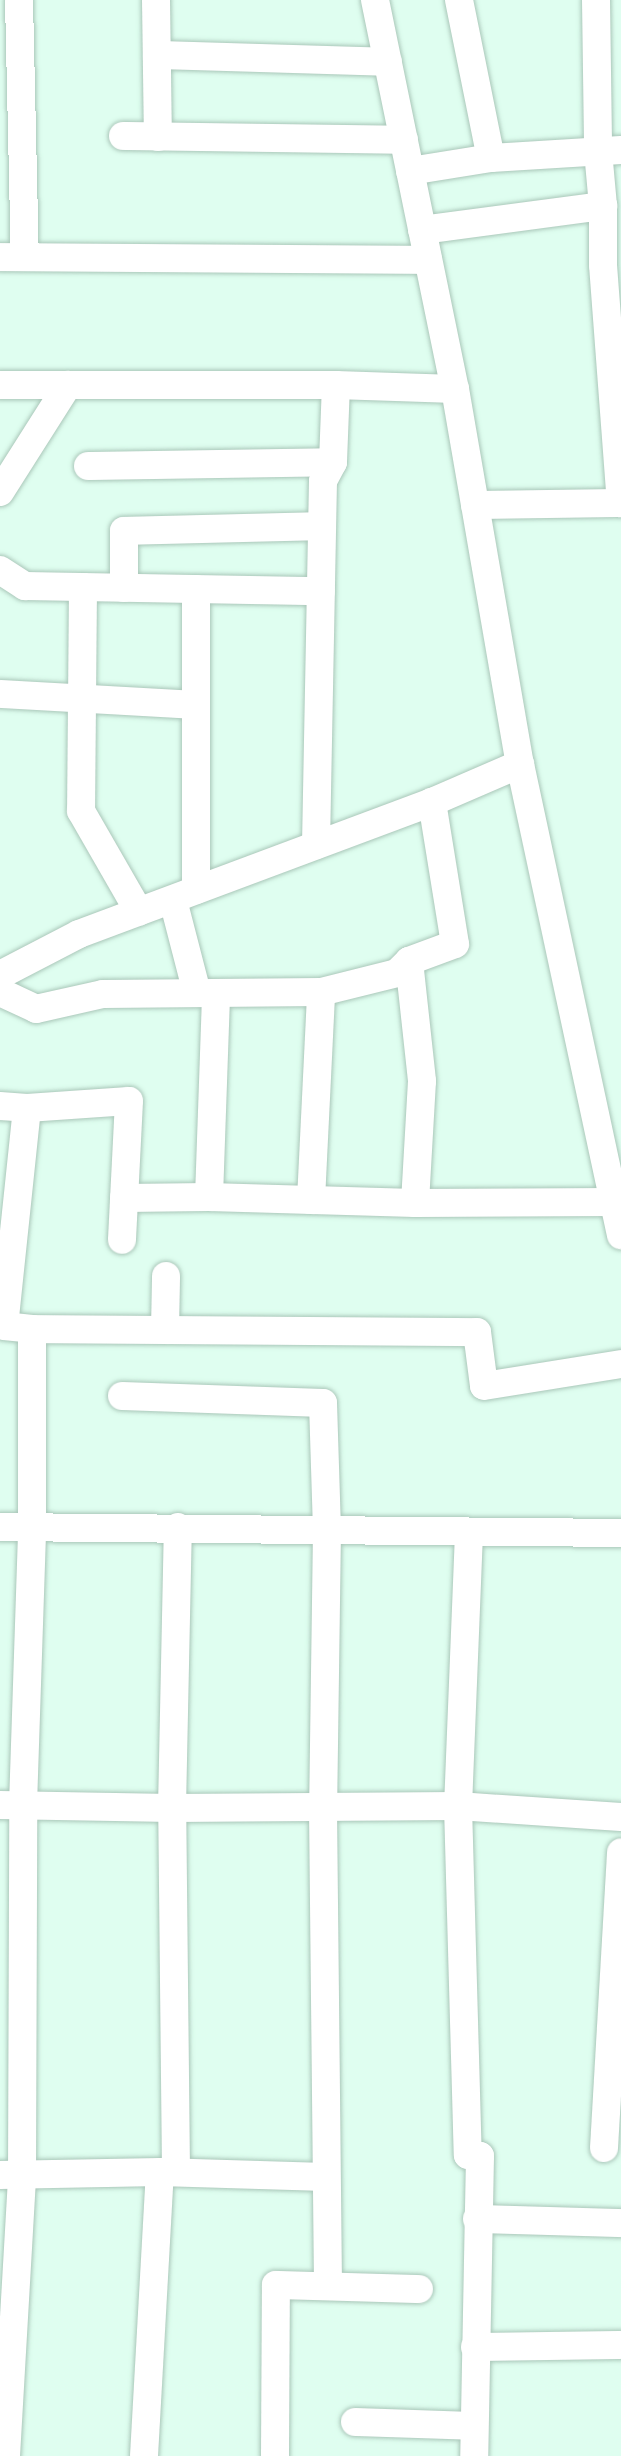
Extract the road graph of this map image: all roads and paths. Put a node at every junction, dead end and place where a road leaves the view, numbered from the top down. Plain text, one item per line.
1 (19, 0) edge
2 (156, 0) edge
3 (375, 0) edge
4 (459, 0) edge
5 (596, 0) edge
6 (157, 55) junction
7 (388, 62) junction
8 (123, 136) dead end
9 (158, 137) junction
10 (404, 140) junction
11 (609, 150) edge
12 (491, 158) junction
13 (410, 171) junction
14 (603, 206) junction
15 (422, 230) junction
16 (12, 257) edge
17 (428, 260) junction
18 (612, 264) edge
19 (0, 385) edge
20 (68, 385) junction
21 (336, 385) junction
22 (455, 389) junction
23 (333, 462) junction
24 (88, 466) dead end
25 (1, 488) edge
26 (621, 503) edge
27 (476, 505) junction
28 (322, 526) junction
29 (0, 570) edge
30 (83, 587) junction
31 (124, 588) junction
32 (196, 589) junction
33 (321, 591) junction
34 (0, 694) edge
35 (82, 699) junction
36 (196, 705) junction
37 (520, 764) junction
38 (432, 802) junction
39 (316, 845) junction
40 (185, 895) junction
41 (139, 912) junction
42 (409, 961) junction
43 (0, 975) edge
44 (0, 992) edge
45 (321, 992) junction
46 (206, 993) junction
47 (14, 1107) edge
48 (611, 1130) edge
49 (208, 1197) junction
50 (124, 1198) junction
51 (311, 1200) junction
52 (614, 1202) junction
53 (415, 1203) junction
54 (621, 1235) edge
55 (122, 1240) dead end
56 (166, 1276) dead end
57 (32, 1329) junction
58 (165, 1330) junction
59 (621, 1364) edge
60 (122, 1396) dead end
61 (0, 1527) edge
62 (32, 1527) junction
63 (178, 1527) junction
64 (327, 1530) junction
65 (469, 1533) junction
66 (621, 1533) edge
67 (11, 1805) edge
68 (459, 1806) junction
69 (172, 1808) junction
70 (323, 1808) junction
71 (621, 1817) edge
72 (621, 1852) edge
73 (604, 2148) dead end
74 (168, 2172) junction
75 (11, 2176) edge
76 (326, 2177) junction
77 (477, 2219) junction
78 (621, 2223) edge
79 (328, 2285) junction
80 (419, 2289) dead end
81 (621, 2345) edge
82 (475, 2347) junction
83 (355, 2422) dead end
84 (473, 2426) junction
85 (4, 2444) edge
86 (144, 2456) edge
87 (275, 2456) edge
88 (474, 2456) edge

1 - 16 street
2 - 6 street
3 - 7 street
4 - 12 street
5 - 11 street
6 - 7 street
6 - 9 street
7 - 10 street
8 - 9 street
9 - 10 street
10 - 13 street
11 - 12 street
11 - 14 street
12 - 13 street
13 - 15 street
14 - 15 street
14 - 18 street
15 - 17 street
16 - 17 street
17 - 22 street
18 - 26 street
19 - 20 street
20 - 21 street
20 - 25 street
21 - 22 street
21 - 23 street
22 - 27 street
23 - 24 street
23 - 28 street
26 - 27 street
27 - 37 street
28 - 31 street
28 - 33 street
29 - 30 street
30 - 31 street
30 - 35 street
31 - 32 street
32 - 33 street
32 - 36 street
33 - 39 street
34 - 35 street
35 - 36 street
35 - 41 street
36 - 40 street
37 - 38 street
37 - 48 street
38 - 39 street
38 - 42 street
39 - 40 street
40 - 41 street
40 - 46 street
41 - 43 street
42 - 45 street
42 - 53 street
44 - 46 street
45 - 46 street
45 - 51 street
46 - 49 street
47 - 50 street
47 - 57 street
48 - 52 street
49 - 50 street
49 - 51 street
50 - 55 street
51 - 53 street
52 - 53 street
52 - 54 street
56 - 58 street
57 - 58 street
57 - 62 street
58 - 59 street
60 - 64 street
61 - 62 street
62 - 63 street
62 - 67 street
63 - 64 street
63 - 69 street
64 - 65 street
64 - 70 street
65 - 66 street
65 - 68 street
67 - 69 street
67 - 75 street
68 - 70 street
68 - 71 street
68 - 77 street
69 - 70 street
69 - 74 street
70 - 76 street
72 - 73 street
74 - 75 street
74 - 76 street
74 - 86 street
75 - 85 street
76 - 79 street
77 - 78 street
77 - 82 street
79 - 80 street
79 - 87 street
81 - 82 street
82 - 84 street
83 - 84 street
84 - 88 street

